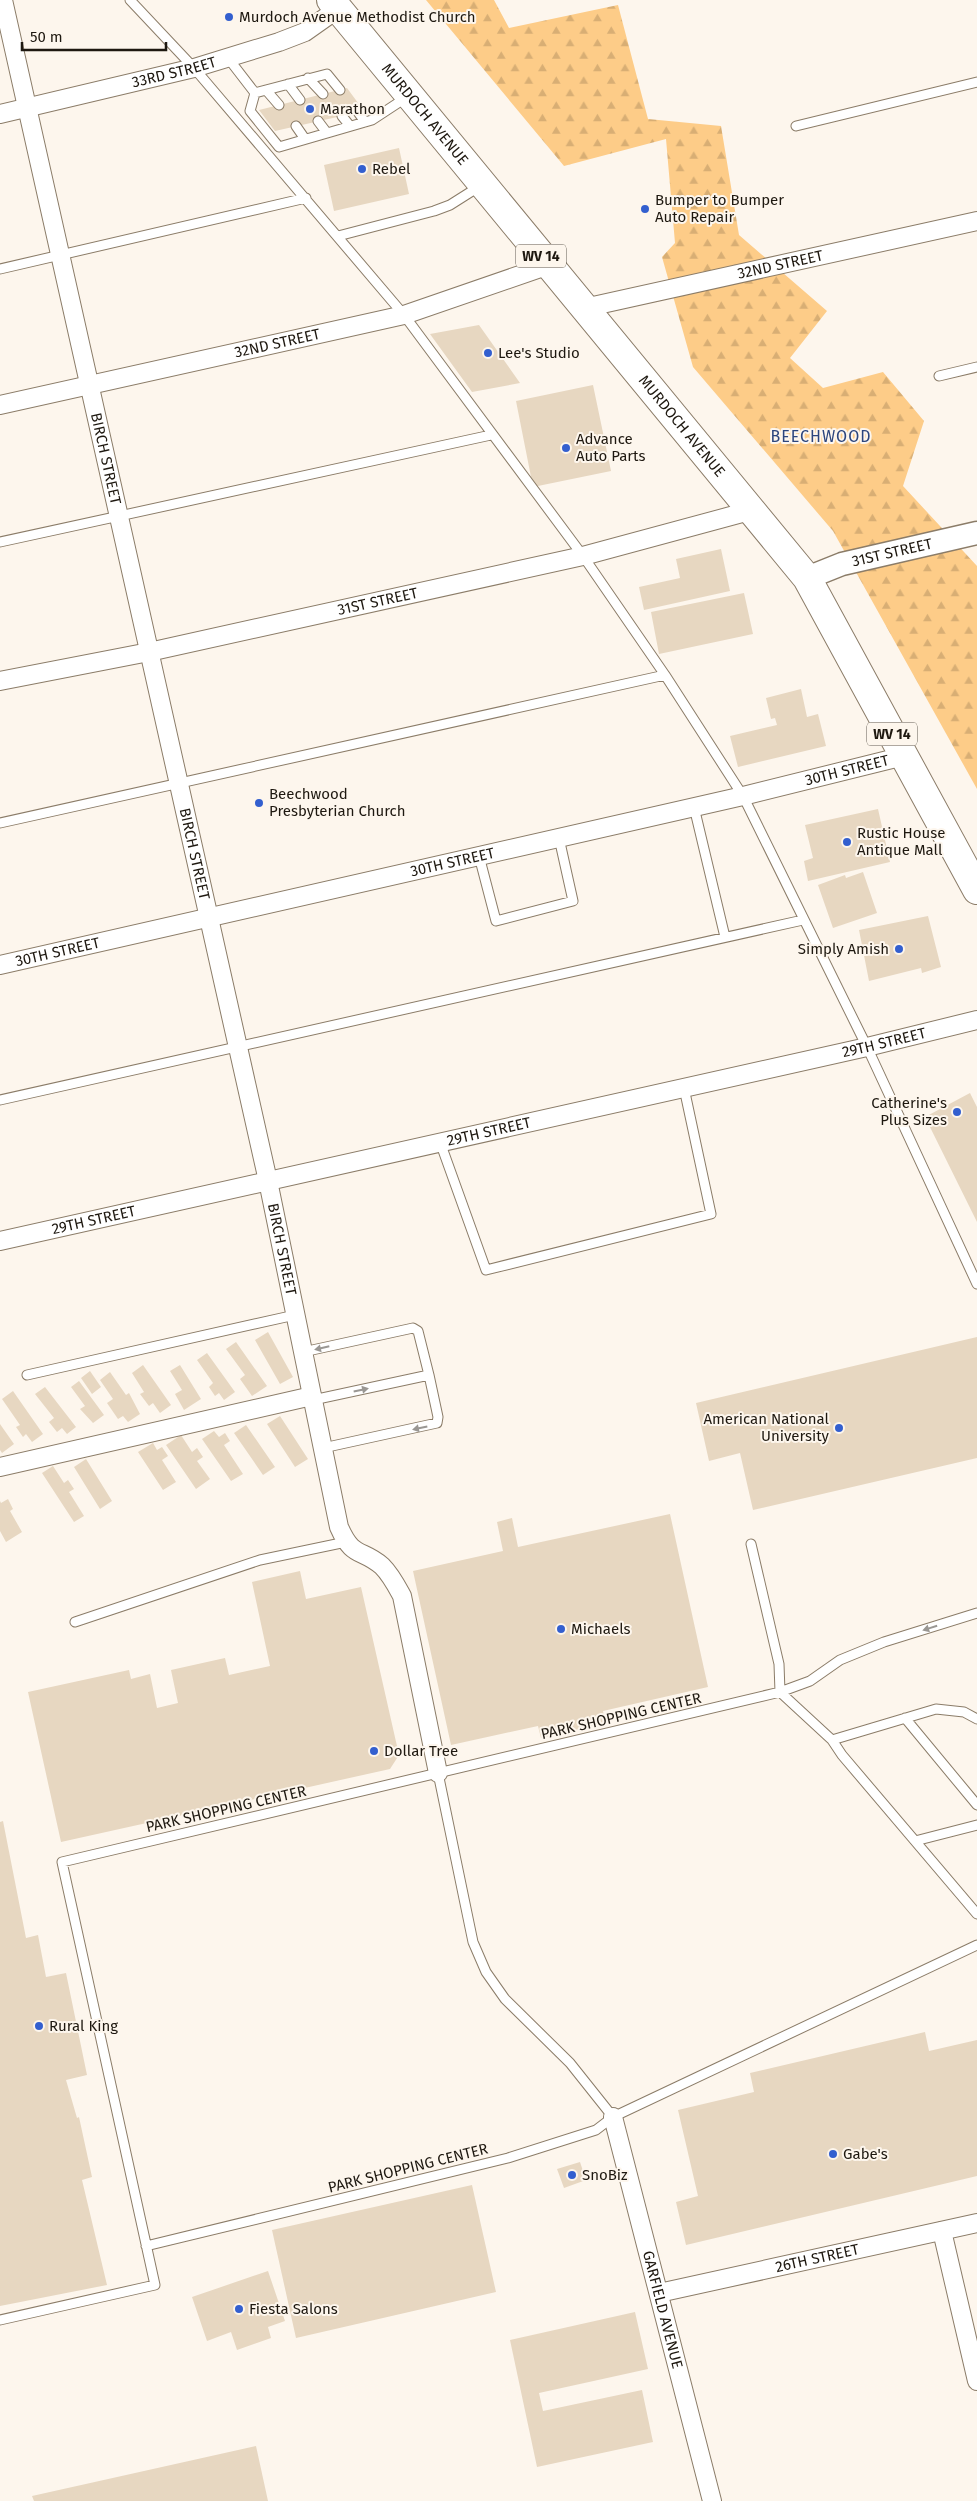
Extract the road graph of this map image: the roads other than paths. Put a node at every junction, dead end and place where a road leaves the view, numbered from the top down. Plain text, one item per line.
1 (2, 0) edge
2 (130, 0) edge
3 (335, 4) edge
4 (228, 58) junction
5 (194, 68) junction
6 (308, 78) junction
7 (977, 82) edge
8 (288, 84) junction
9 (266, 90) junction
10 (340, 90) dead end
11 (255, 93) junction
12 (323, 94) dead end
13 (410, 95) junction
14 (300, 100) dead end
15 (279, 105) dead end
16 (27, 109) junction
17 (358, 112) dead end
18 (0, 114) edge
19 (342, 116) dead end
20 (318, 121) dead end
21 (365, 122) junction
22 (296, 126) dead end
23 (350, 126) junction
24 (796, 126) dead end
25 (327, 133) junction
26 (305, 139) junction
27 (483, 184) junction
28 (306, 198) junction
29 (977, 221) edge
30 (338, 236) junction
31 (60, 256) junction
32 (549, 265) junction
33 (0, 269) edge
34 (584, 308) junction
35 (404, 315) junction
36 (977, 367) edge
37 (939, 376) dead end
38 (89, 384) junction
39 (0, 405) edge
40 (491, 435) junction
41 (753, 510) junction
42 (118, 515) junction
43 (977, 533) edge
44 (0, 542) edge
45 (583, 556) junction
46 (807, 578) junction
47 (149, 652) junction
48 (665, 675) junction
49 (0, 681) edge
50 (904, 756) junction
51 (179, 785) junction
52 (743, 796) junction
53 (694, 807) junction
54 (0, 823) edge
55 (558, 838) junction
56 (479, 856) junction
57 (977, 890) edge
58 (208, 918) junction
59 (803, 920) junction
60 (725, 937) junction
61 (0, 965) edge
62 (977, 1020) edge
63 (238, 1046) junction
64 (868, 1047) junction
65 (684, 1088) junction
66 (0, 1100) edge
67 (440, 1142) junction
68 (268, 1181) junction
69 (0, 1241) edge
70 (977, 1284) edge
71 (295, 1315) junction
72 (303, 1352) junction
73 (27, 1375) dead end
74 (429, 1375) junction
75 (313, 1398) junction
76 (323, 1448) junction
77 (0, 1467) edge
78 (346, 1542) junction
79 (751, 1544) dead end
80 (977, 1614) edge
81 (74, 1622) dead end
82 (780, 1692) junction
83 (905, 1718) junction
84 (977, 1719) edge
85 (832, 1740) junction
86 (438, 1773) junction
87 (977, 1805) edge
88 (977, 1825) edge
89 (915, 1841) junction
90 (977, 1914) edge
91 (977, 1945) edge
92 (613, 2117) junction
93 (977, 2223) edge
94 (942, 2231) junction
95 (146, 2246) junction
96 (659, 2293) junction
97 (0, 2320) edge
98 (976, 2373) edge
99 (712, 2501) edge

1 - 16 street, BIRCH STREET
2 - 5 lane
3 - 4 street, 33RD STREET
3 - 13 main road, MURDOCH AVENUE / WV 14
4 - 5 street, 33RD STREET
4 - 11 lane
5 - 16 street, 33RD STREET
5 - 28 lane
6 - 8 lane
6 - 10 lane
6 - 12 lane
7 - 24 lane
8 - 9 lane
8 - 14 lane
9 - 11 lane
9 - 15 lane
11 - 26 lane
13 - 21 lane
13 - 27 main road, MURDOCH AVENUE / WV 14
16 - 18 street, 33RD STREET
16 - 31 street, BIRCH STREET
17 - 21 lane
19 - 23 lane
20 - 25 lane
21 - 23 lane
22 - 26 lane
23 - 25 lane
25 - 26 lane
27 - 30 lane
27 - 32 main road, MURDOCH AVENUE / WV 14
28 - 30 lane
28 - 31 lane
29 - 34 street, 32ND STREET
30 - 35 lane
31 - 33 lane
31 - 38 street, BIRCH STREET
32 - 34 main road, MURDOCH AVENUE / WV 14
32 - 35 street, 32ND STREET
34 - 41 main road, MURDOCH AVENUE / WV 14
35 - 38 street, 32ND STREET
35 - 40 lane
36 - 37 lane
38 - 39 street, 32ND STREET
38 - 42 street, BIRCH STREET
40 - 42 lane
40 - 45 lane
41 - 45 street, 31ST STREET
41 - 46 main road, MURDOCH AVENUE / WV 14
42 - 44 lane
42 - 47 street, BIRCH STREET
43 - 46 street, 31ST STREET
45 - 47 street, 31ST STREET
45 - 48 lane
46 - 50 main road, MURDOCH AVENUE / WV 14
47 - 49 street, 31ST STREET
47 - 51 street, BIRCH STREET
48 - 51 lane
48 - 52 lane
50 - 52 street, 30TH STREET
50 - 57 main road, MURDOCH AVENUE / WV 14
51 - 54 lane
51 - 58 street, BIRCH STREET
52 - 53 street, 30TH STREET
52 - 59 lane
53 - 55 street, 30TH STREET
53 - 60 lane
55 - 56 street, 30TH STREET
55 - 56 lane
56 - 58 street, 30TH STREET
58 - 61 street, 30TH STREET
58 - 63 street, BIRCH STREET
59 - 60 lane
59 - 64 lane
60 - 63 lane
62 - 64 street, 29TH STREET
63 - 66 lane
63 - 68 street, BIRCH STREET
64 - 65 street, 29TH STREET
64 - 70 lane
65 - 67 street, 29TH STREET
65 - 67 lane
67 - 68 street, 29TH STREET
68 - 69 street, 29TH STREET
68 - 71 street, BIRCH STREET
71 - 72 street, BIRCH STREET
71 - 73 lane
74 -> 72 lane
72 - 75 street, BIRCH STREET
75 -> 74 lane
74 -> 76 lane
75 - 76 street, BIRCH STREET
75 - 77 street
76 - 78 street, BIRCH STREET
78 - 81 lane
78 - 86 street
79 - 82 lane
80 -> 82 lane, PARK SHOPPING CENTER
82 - 85 lane
82 - 86 lane, PARK SHOPPING CENTER
83 - 84 lane
83 - 85 lane
83 - 87 lane
85 - 89 lane
86 - 92 lane
86 - 95 lane, PARK SHOPPING CENTER
88 - 89 lane
89 - 90 lane
91 - 92 lane, PARK SHOPPING CENTER
92 - 95 lane, PARK SHOPPING CENTER
92 - 96 street, GARFIELD AVENUE
93 - 94 street, 26TH STREET
94 - 96 street, 26TH STREET
94 - 98 street
95 - 97 lane, PARK SHOPPING CENTER
96 - 99 street, GARFIELD AVENUE

